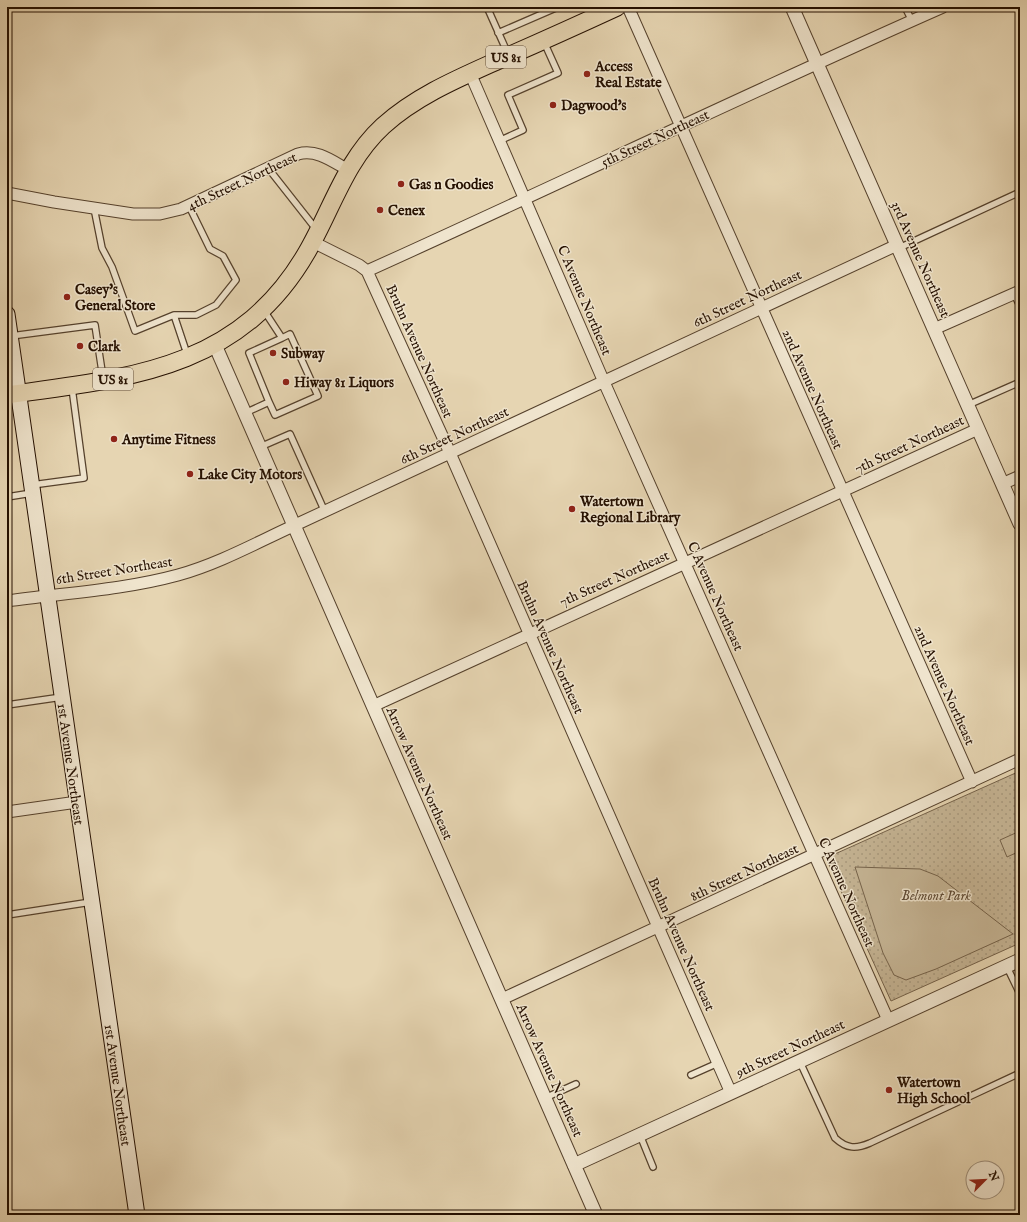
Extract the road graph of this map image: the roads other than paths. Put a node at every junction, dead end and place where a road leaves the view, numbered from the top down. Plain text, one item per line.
1 (487, 7) edge
2 (558, 7) edge
3 (628, 7) edge
4 (792, 7) edge
5 (906, 7) edge
6 (943, 7) edge
7 (611, 8) edge
8 (912, 21) junction
9 (498, 33) junction
10 (543, 40) junction
11 (508, 56) junction
12 (817, 62) junction
13 (470, 73) junction
14 (681, 126) junction
15 (499, 141) junction
16 (268, 168) junction
17 (348, 170) junction
18 (1020, 192) edge
19 (7, 193) edge
20 (525, 199) junction
21 (189, 206) junction
22 (94, 208) junction
23 (315, 237) junction
24 (898, 247) junction
25 (368, 271) junction
26 (1017, 292) edge
27 (1020, 306) edge
28 (761, 308) junction
29 (263, 309) junction
30 (174, 315) junction
31 (7, 317) edge
32 (934, 329) junction
33 (10, 336) junction
34 (282, 338) junction
35 (215, 345) junction
36 (188, 357) junction
37 (103, 381) junction
38 (604, 382) junction
39 (1020, 382) edge
40 (72, 386) junction
41 (13, 394) edge
42 (269, 402) junction
43 (968, 405) junction
44 (244, 413) junction
45 (978, 428) junction
46 (259, 447) junction
47 (450, 453) junction
48 (1020, 476) edge
49 (1002, 484) junction
50 (32, 489) junction
51 (842, 491) junction
52 (7, 496) edge
53 (324, 512) junction
54 (1020, 524) edge
55 (293, 526) junction
56 (684, 563) junction
57 (48, 596) junction
58 (7, 601) edge
59 (529, 634) junction
60 (62, 697) junction
61 (7, 705) edge
62 (373, 706) junction
63 (1020, 760) edge
64 (972, 782) junction
65 (77, 802) junction
66 (7, 812) edge
67 (815, 856) junction
68 (91, 902) junction
69 (7, 915) edge
70 (658, 928) junction
71 (1020, 960) edge
72 (1006, 966) junction
73 (1020, 994) edge
74 (502, 999) junction
75 (888, 1020) junction
76 (799, 1062) junction
77 (718, 1063) junction
78 (1020, 1073) edge
79 (691, 1075) dead end
80 (576, 1084) dead end
81 (731, 1093) junction
82 (545, 1098) junction
83 (640, 1135) junction
84 (574, 1165) junction
85 (653, 1167) dead end
86 (137, 1215) edge
87 (596, 1215) edge

1 - 9 lane
2 - 9 lane
3 - 14 street, 2nd Avenue Northeast
4 - 12 street, 3rd Avenue Northeast
5 - 8 lane
6 - 8 street, 5th Street Northeast
7 - 10 main road, US 81
8 - 12 street, 5th Street Northeast
9 - 11 lane
10 - 11 main road, US 81
10 - 15 lane
11 - 13 main road, US 81
12 - 14 street, 5th Street Northeast
12 - 24 street, 3rd Avenue Northeast
13 - 15 street, C Avenue Northeast
13 - 17 main road, US 81
14 - 20 street, 5th Street Northeast
14 - 28 street, 2nd Avenue Northeast
15 - 20 street, C Avenue Northeast
16 - 17 street, 4th Street Northeast
16 - 21 street, 4th Street Northeast
16 - 23 lane
17 - 23 main road, US 81
18 - 24 lane
19 - 22 street, 4th Street Northeast
20 - 25 street, 5th Street Northeast
20 - 38 street, C Avenue Northeast
21 - 22 street, 4th Street Northeast
21 - 30 lane
22 - 30 lane
23 - 25 street
23 - 29 main road, US 81
24 - 28 street, 6th Street Northeast
24 - 32 street, 3rd Avenue Northeast
25 - 47 street, Bruhn Avenue Northeast
26 - 27 lane
26 - 32 street
28 - 38 street, 6th Street Northeast
28 - 51 street, 2nd Avenue Northeast
29 - 34 lane
29 - 35 main road, US 81
30 - 36 lane
31 - 33 main road, 1st Avenue Northeast
32 - 43 street, 3rd Avenue Northeast
33 - 37 lane
33 - 41 main road, 1st Avenue Northeast
34 - 42 lane
34 - 42 lane
35 - 36 main road, US 81
35 - 44 street, Arrow Avenue Northeast
36 - 37 main road, US 81
37 - 40 main road, US 81
38 - 47 street, 6th Street Northeast
38 - 56 street, C Avenue Northeast
39 - 43 lane
40 - 41 main road, US 81
40 - 50 lane
41 - 50 main road, 1st Avenue Northeast
42 - 44 lane
43 - 45 street, 3rd Avenue Northeast
44 - 46 street, Arrow Avenue Northeast
45 - 49 street, 3rd Avenue Northeast
45 - 51 street, 7th Street Northeast
46 - 53 lane
46 - 55 street, Arrow Avenue Northeast
47 - 53 street, 6th Street Northeast
47 - 59 street, Bruhn Avenue Northeast
48 - 49 street
49 - 54 street, 3rd Avenue Northeast
50 - 52 lane
50 - 57 main road, 1st Avenue Northeast
51 - 56 street, 7th Street Northeast
51 - 64 street, 2nd Avenue Northeast
53 - 55 street, 6th Street Northeast
55 - 57 street, 6th Street Northeast
55 - 62 street, Arrow Avenue Northeast
56 - 59 street, 7th Street Northeast
56 - 67 street, C Avenue Northeast
57 - 58 street, 6th Street Northeast
57 - 60 main road, 1st Avenue Northeast
59 - 62 street, 7th Street Northeast
59 - 70 street, Bruhn Avenue Northeast
60 - 61 lane
60 - 65 main road, 1st Avenue Northeast
62 - 74 street, Arrow Avenue Northeast
63 - 64 street, 8th Street Northeast
64 - 67 street, 8th Street Northeast
65 - 66 street
65 - 68 main road, 1st Avenue Northeast
67 - 70 street, 8th Street Northeast
67 - 75 street, C Avenue Northeast
68 - 69 lane
68 - 86 main road, 1st Avenue Northeast
70 - 74 street, 8th Street Northeast
70 - 77 street, Bruhn Avenue Northeast
71 - 72 street, 9th Street Northeast
72 - 73 lane
72 - 75 street, 9th Street Northeast
74 - 82 street, Arrow Avenue Northeast
75 - 76 street, 9th Street Northeast
76 - 78 lane
76 - 81 street, 9th Street Northeast
77 - 79 lane
77 - 81 street, Bruhn Avenue Northeast
80 - 82 lane
81 - 83 street, 9th Street Northeast
82 - 84 street, Arrow Avenue Northeast
83 - 84 street, 9th Street Northeast
83 - 85 lane
84 - 87 street, Arrow Avenue Northeast

